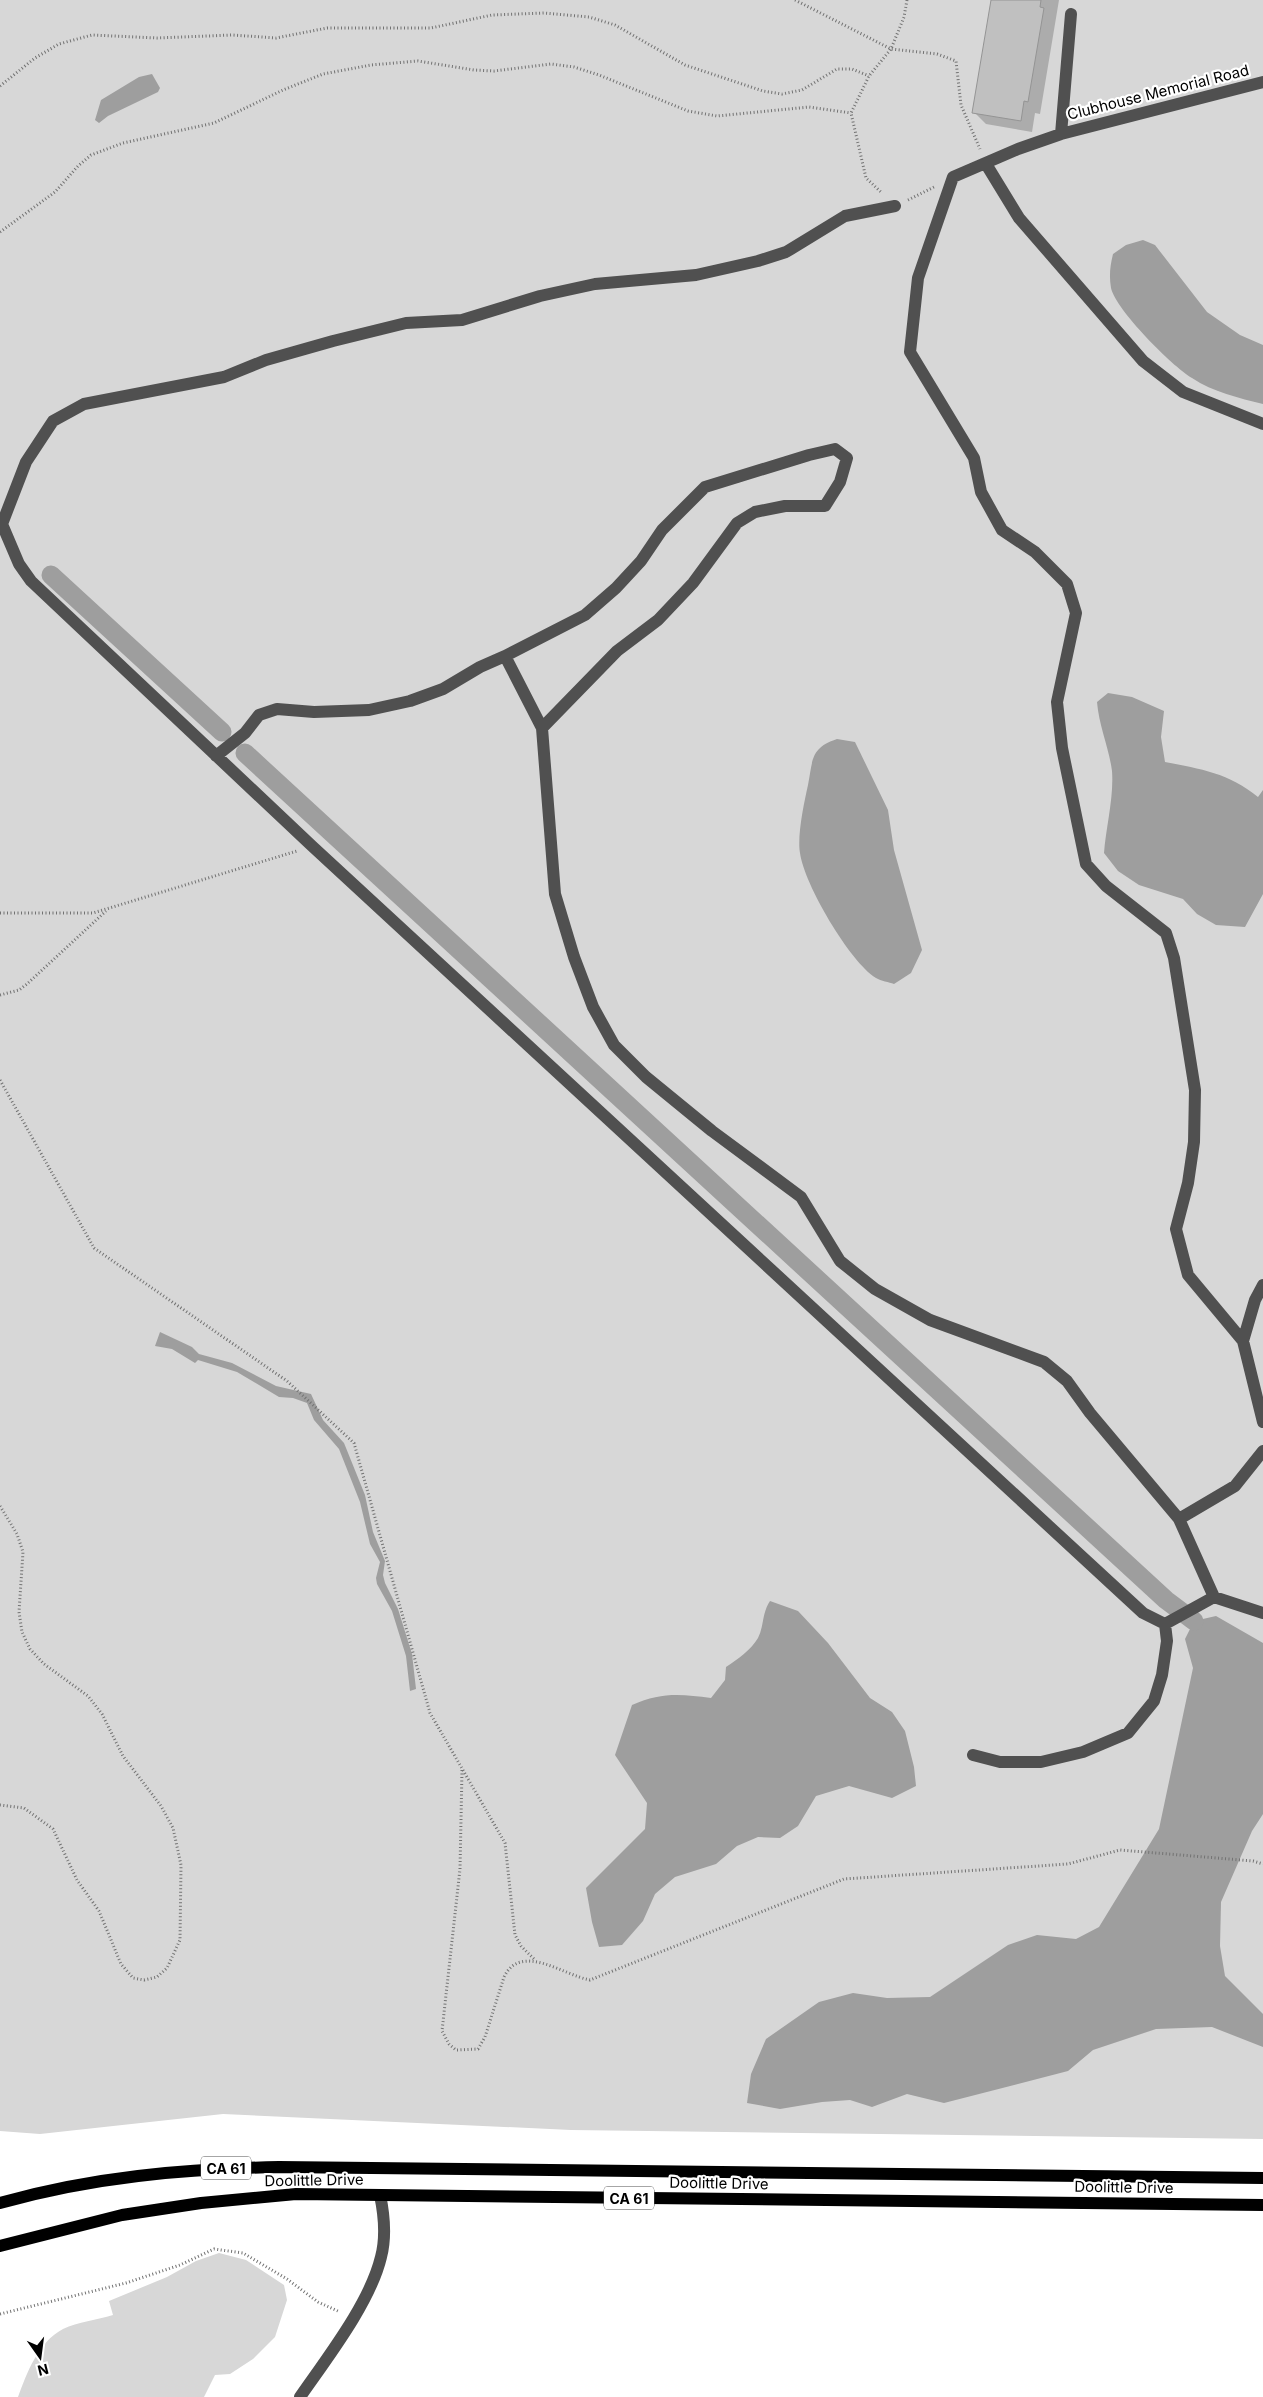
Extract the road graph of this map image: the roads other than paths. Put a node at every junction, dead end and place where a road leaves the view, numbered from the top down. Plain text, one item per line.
1 (1071, 14) dead end
2 (1263, 82) edge
3 (1061, 134) junction
4 (986, 164) junction
5 (895, 206) road end
6 (1263, 424) edge
7 (505, 656) junction
8 (542, 728) junction
9 (216, 756) junction
10 (1263, 1285) edge
11 (1243, 1341) junction
12 (1263, 1422) edge
13 (1263, 1451) edge
14 (1179, 1519) junction
15 (1214, 1597) junction
16 (1263, 1612) edge
17 (1165, 1624) junction
18 (973, 1755) dead end
19 (1263, 2178) edge
20 (380, 2195) junction
21 (0, 2203) edge
22 (1263, 2205) edge
23 (0, 2246) edge
24 (300, 2397) edge

1 - 3 street
2 - 3 street, Clubhouse Memorial Road
3 - 4 street, Clubhouse Memorial Road
4 - 6 street
4 - 11 street, Clubhouse Memorial Road
5 - 9 street
7 - 8 street
7 - 8 street
7 - 9 street
8 - 14 street
9 - 17 street
10 - 11 street
11 - 12 street
13 - 14 street
14 - 15 street
15 - 16 street
15 - 17 street
17 - 18 street
19 - 21 main road, Doolittle Drive / CA 61
20 - 22 main road, Doolittle Drive / CA 61
20 - 23 main road, Doolittle Drive / CA 61
20 - 24 street

